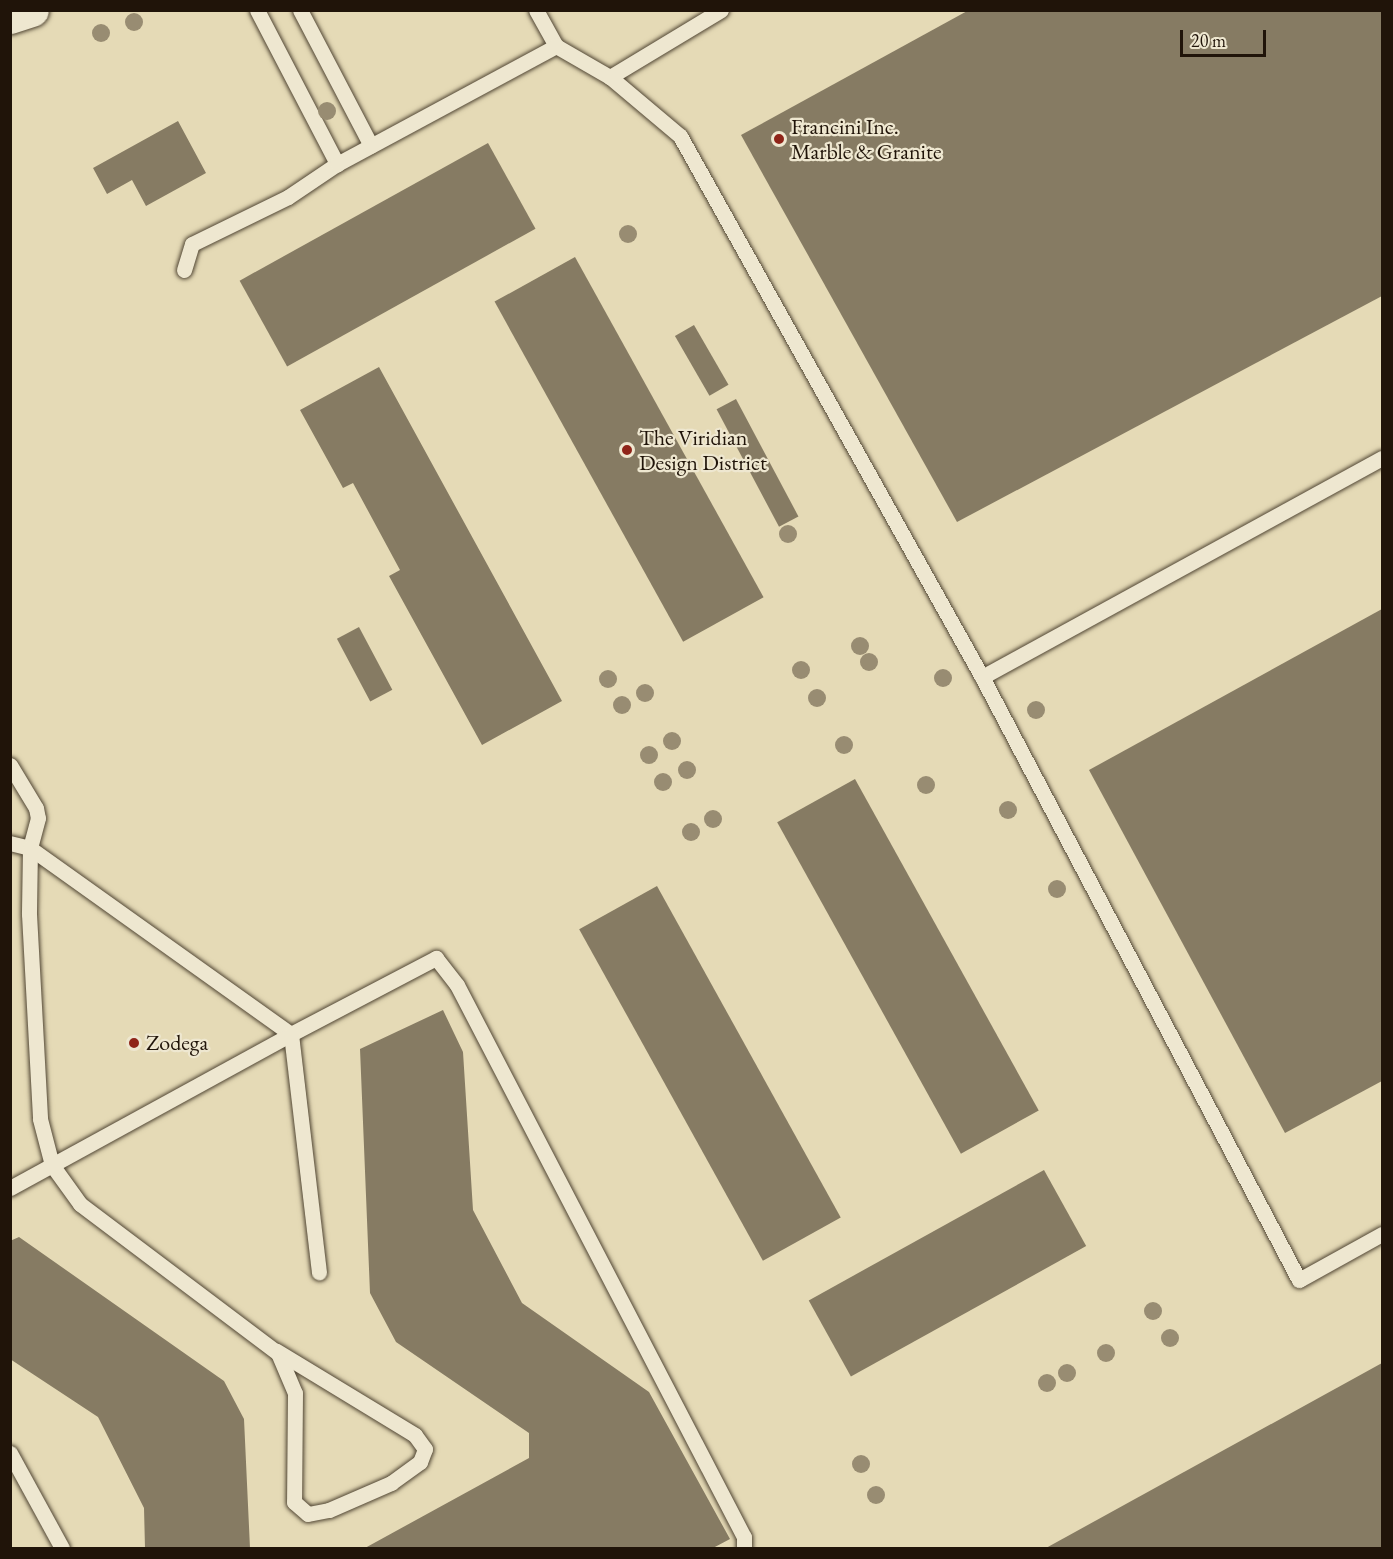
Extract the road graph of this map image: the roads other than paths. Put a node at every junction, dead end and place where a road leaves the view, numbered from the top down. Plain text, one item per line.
1 (32, 10) edge
2 (257, 10) edge
3 (300, 10) edge
4 (536, 10) edge
5 (722, 10) edge
6 (10, 17) edge
7 (556, 45) junction
8 (610, 77) junction
9 (371, 146) junction
10 (337, 164) junction
11 (184, 270) dead end
12 (1383, 458) edge
13 (982, 677) junction
14 (10, 765) edge
15 (10, 843) edge
16 (30, 848) junction
17 (291, 1034) junction
18 (52, 1165) junction
19 (10, 1188) edge
20 (1383, 1234) edge
21 (319, 1272) dead end
22 (277, 1351) junction
23 (10, 1453) edge
24 (62, 1548) edge
25 (744, 1548) edge

1 - 6 main road
2 - 10 lane
3 - 9 lane
4 - 7 lane
5 - 8 lane
7 - 8 lane
7 - 9 lane
8 - 13 lane
9 - 10 lane
10 - 11 lane
12 - 13 lane
13 - 20 lane
14 - 16 lane
15 - 16 lane
16 - 17 lane
16 - 18 lane
17 - 18 lane
17 - 21 lane
17 - 25 lane
18 - 19 lane
18 - 22 lane
22 - 22 lane
23 - 24 lane

